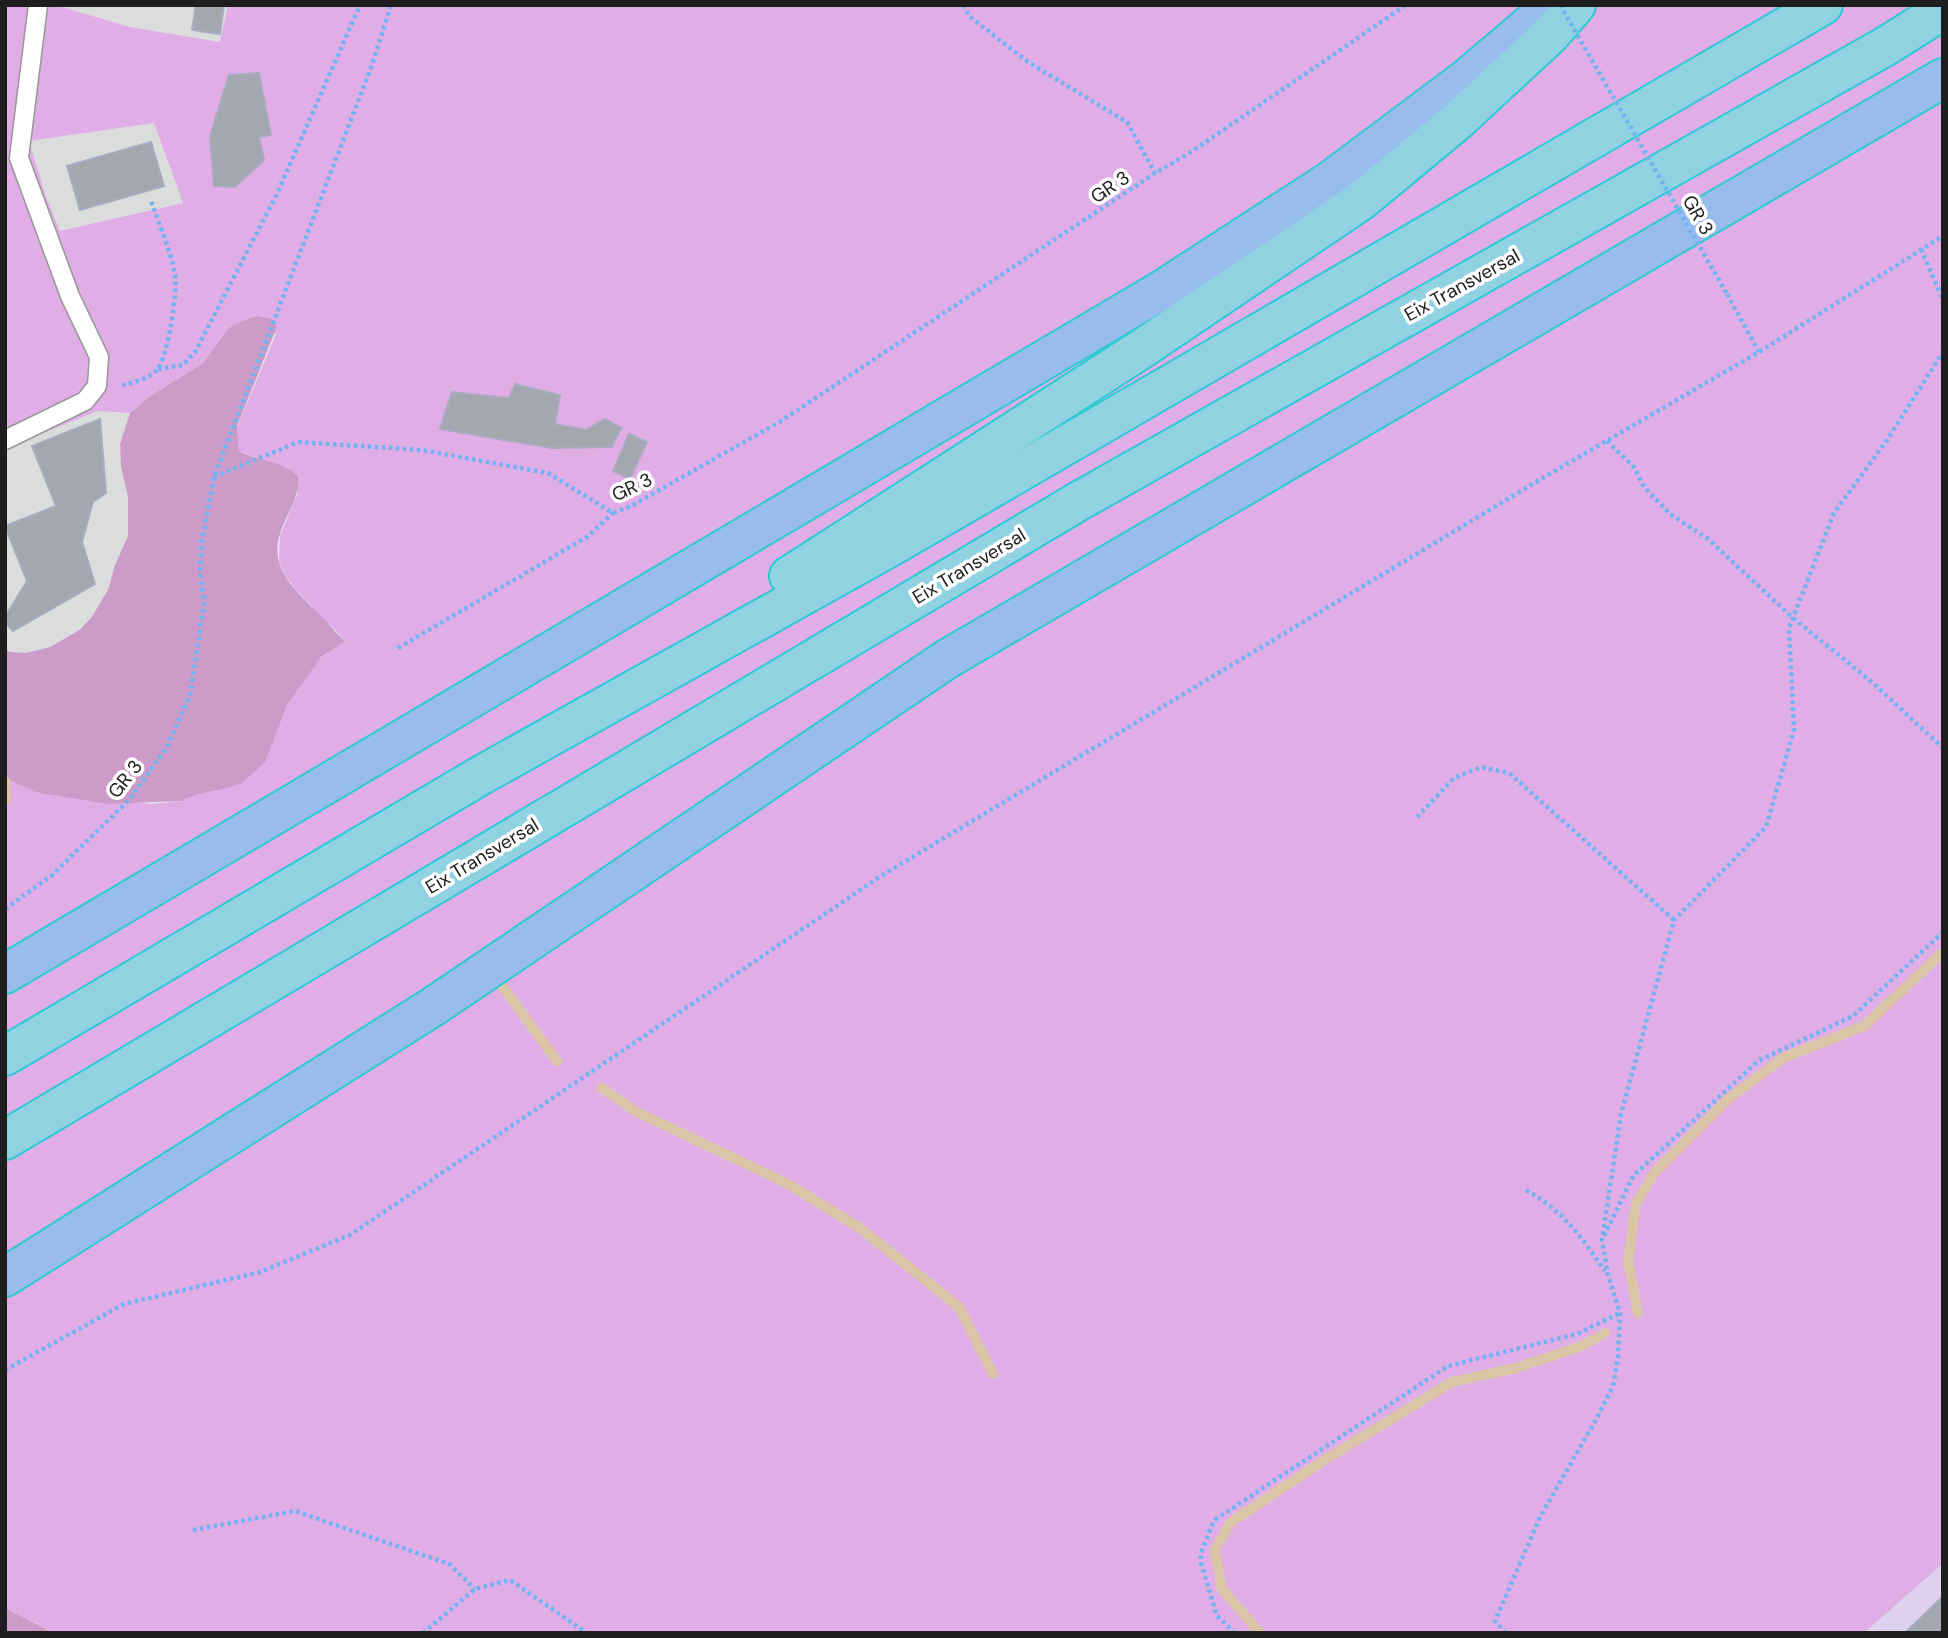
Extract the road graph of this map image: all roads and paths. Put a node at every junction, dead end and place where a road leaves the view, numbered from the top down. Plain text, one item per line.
1 (38, 5) edge
2 (360, 5) edge
3 (391, 5) edge
4 (963, 5) edge
5 (1406, 5) edge
6 (1553, 5) edge
7 (1560, 5) edge
8 (1576, 5) edge
9 (1823, 5) edge
10 (1943, 10) edge
11 (1943, 18) edge
12 (1886, 46) junction
13 (1943, 78) edge
14 (1155, 173) junction
15 (151, 201) dead end
16 (1943, 236) edge
17 (1921, 249) junction
18 (1943, 300) edge
19 (1759, 352) junction
20 (1943, 352) edge
21 (158, 369) junction
22 (97, 386) junction
23 (5, 440) edge
24 (1607, 441) junction
25 (214, 477) junction
26 (614, 513) junction
27 (1793, 618) junction
28 (398, 648) dead end
29 (1943, 748) edge
30 (485, 773) junction
31 (1417, 817) dead end
32 (5, 909) edge
33 (1674, 920) junction
34 (1943, 932) edge
35 (5, 974) edge
36 (5, 1056) edge
37 (5, 1140) edge
38 (1526, 1190) dead end
39 (1602, 1240) junction
40 (1608, 1275) junction
41 (5, 1277) edge
42 (1620, 1313) junction
43 (5, 1370) edge
44 (193, 1530) dead end
45 (475, 1589) junction
46 (423, 1633) edge
47 (587, 1633) edge
48 (1236, 1633) edge
49 (1506, 1633) edge

1 - 22 lane
2 - 21 path
3 - 25 path
4 - 14 path
5 - 14 path, GR 3
6 - 35 highway
7 - 19 path, GR 3, bridge
8 - 30 highway
9 - 30 highway
10 - 12 highway, Eix Transversal
11 - 12 highway
12 - 37 highway, Eix Transversal
13 - 41 highway
14 - 26 path, GR 3
15 - 21 path
16 - 17 path
17 - 18 path
17 - 19 path
19 - 24 path
20 - 27 path
21 - 22 path
22 - 23 lane
24 - 27 path
24 - 43 path
25 - 26 path, GR 3
25 - 32 path, GR 3
26 - 28 path
27 - 29 path
27 - 33 path
30 - 36 highway
31 - 33 path
33 - 39 path
34 - 39 path
38 - 40 path
39 - 40 path
40 - 42 path
42 - 48 path
42 - 49 path
44 - 45 path
45 - 46 path
45 - 47 path

